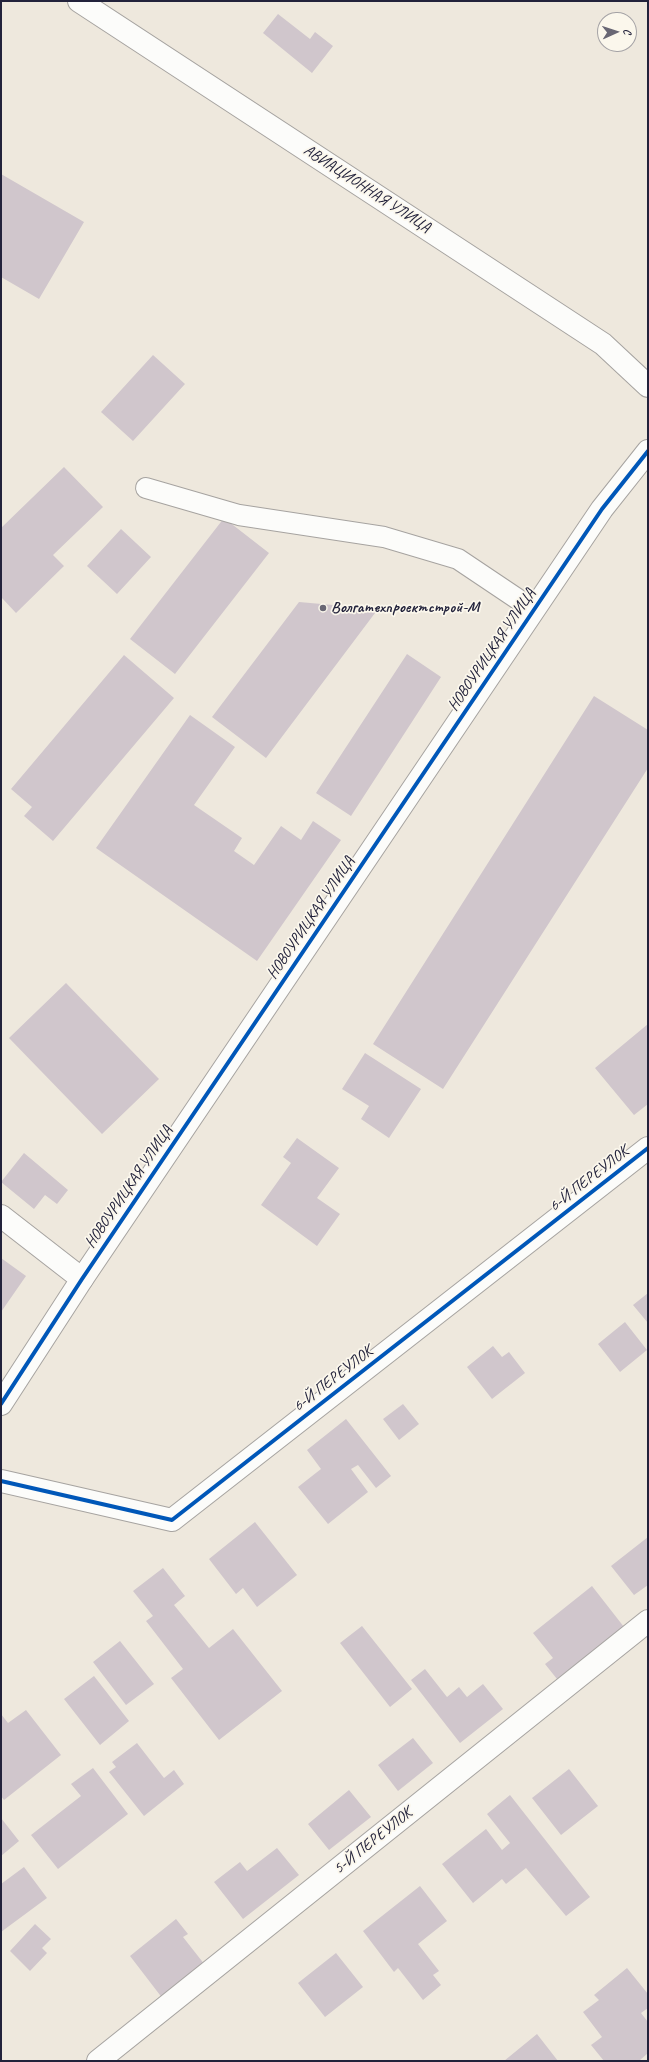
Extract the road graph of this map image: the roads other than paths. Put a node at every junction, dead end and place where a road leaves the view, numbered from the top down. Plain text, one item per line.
1 (80, 1) edge
2 (648, 386) edge
3 (648, 451) edge
4 (146, 488) dead end
5 (534, 610) junction
6 (648, 1148) edge
7 (1, 1216) edge
8 (82, 1278) junction
9 (1, 1404) edge
10 (1, 1481) edge
11 (648, 1621) edge
12 (98, 2061) edge

1 - 2 street, АВИАЦИОННАЯ УЛИЦА
3 - 5 street, НОВОУРИЦКАЯ УЛИЦА
4 - 5 lane
5 - 8 street, НОВОУРИЦКАЯ УЛИЦА
6 - 10 street, 6-Й ПЕРЕУЛОК
7 - 8 street
8 - 9 street, НОВОУРИЦКАЯ УЛИЦА
11 - 12 street, 5-Й ПЕРЕУЛОК

